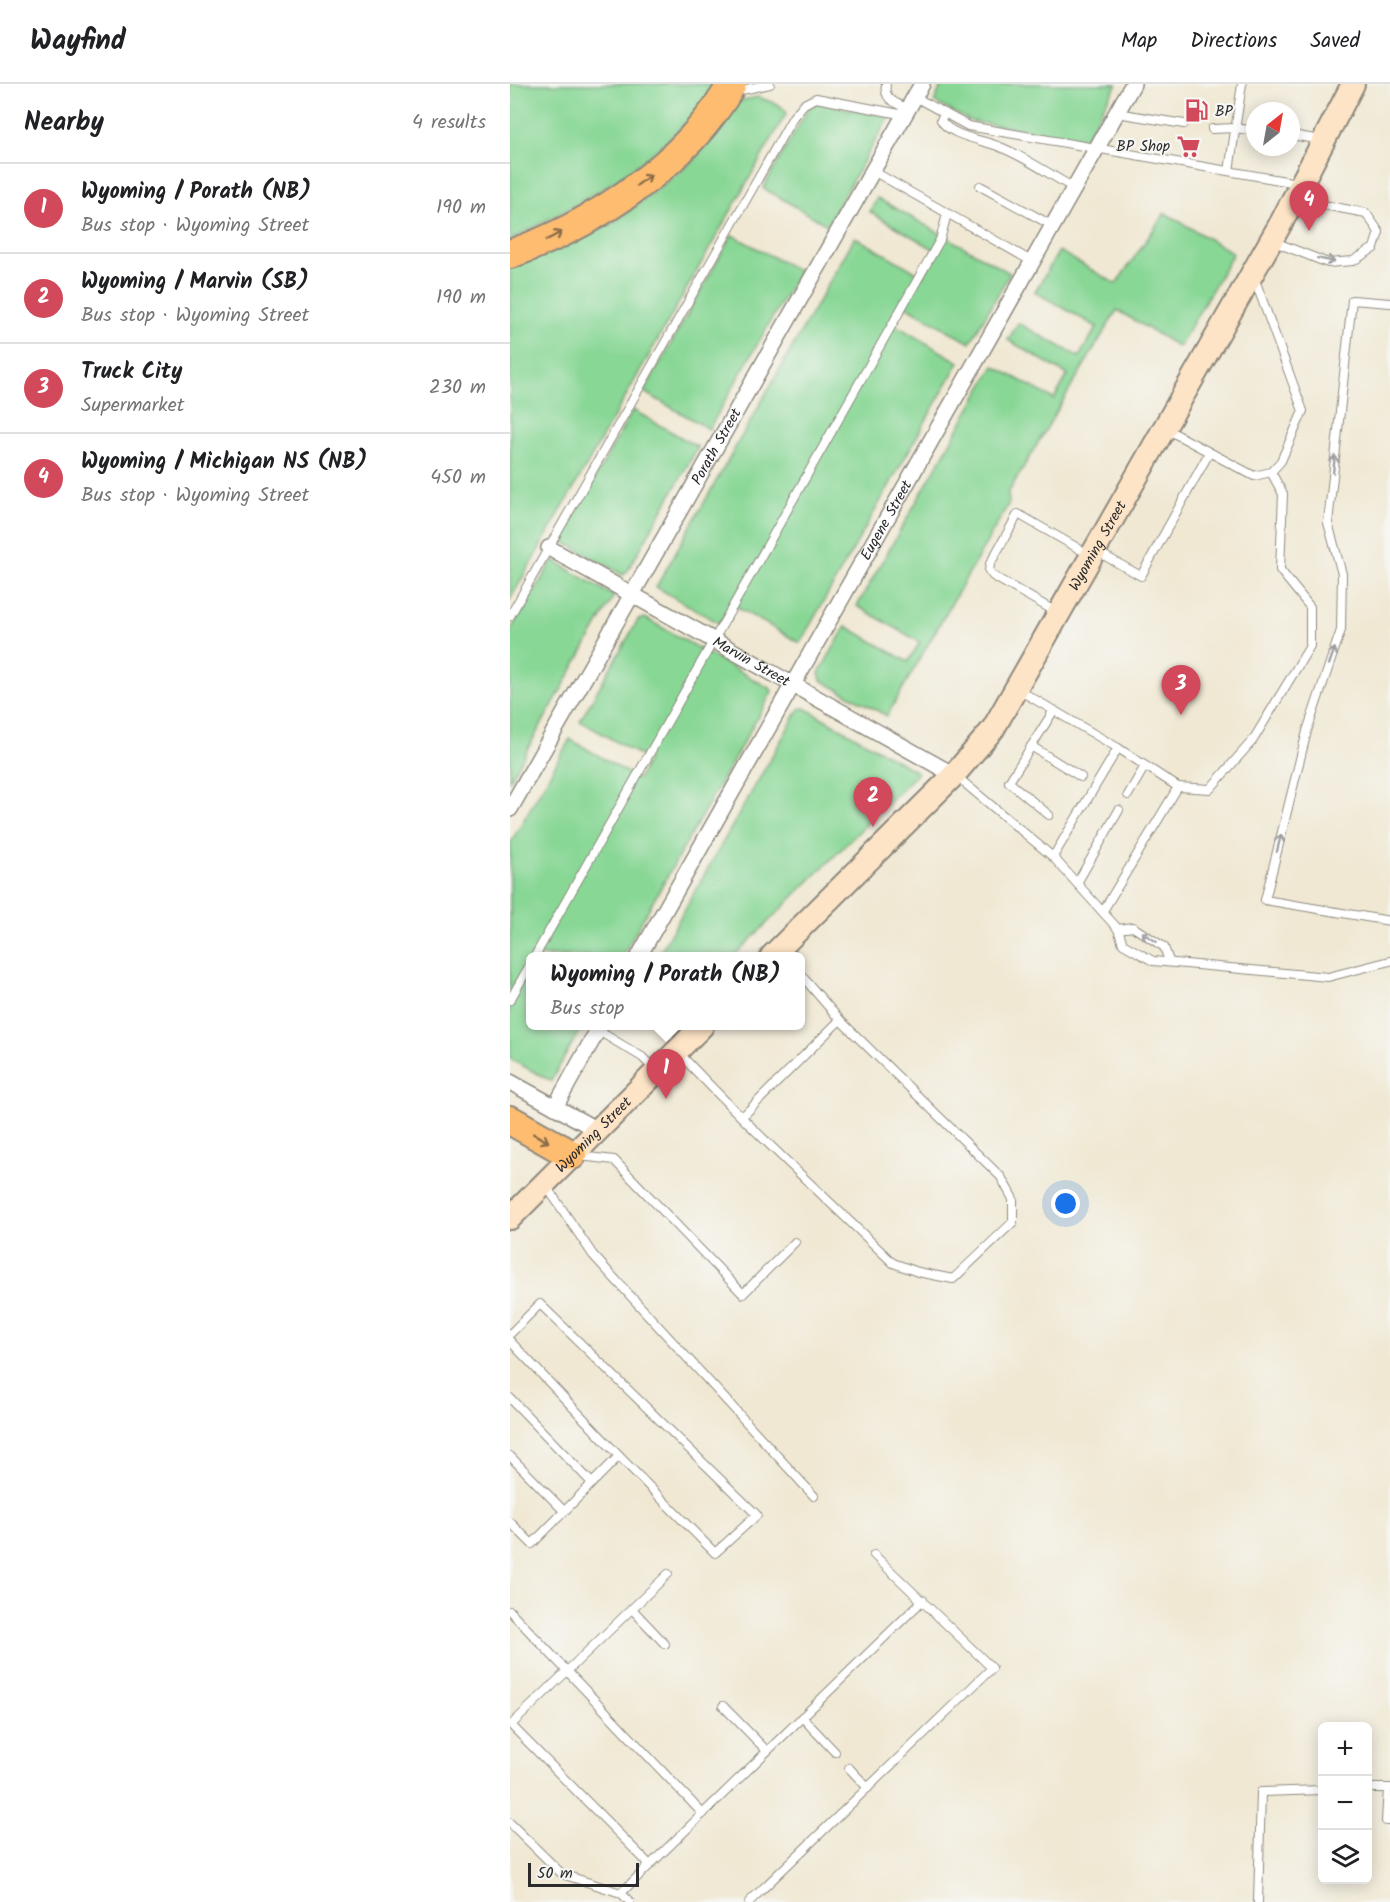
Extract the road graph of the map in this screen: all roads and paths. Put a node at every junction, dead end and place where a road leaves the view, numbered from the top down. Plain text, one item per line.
1 (770, 84) edge
2 (886, 84) edge
3 (1133, 84) edge
4 (1242, 84) edge
5 (1353, 84) edge
6 (729, 88) edge
7 (912, 102) edge
8 (1117, 113) junction
9 (944, 114) junction
10 (1184, 124) dead end
11 (1235, 128) junction
12 (1212, 129) dead end
13 (1246, 129) edge
14 (1300, 136) edge
15 (1324, 140) junction
16 (1097, 148) junction
17 (873, 171) junction
18 (1229, 171) junction
19 (980, 186) dead end
20 (1074, 188) junction
21 (1297, 191) junction
22 (947, 214) junction
23 (1053, 226) junction
24 (1271, 241) junction
25 (510, 254) edge
26 (1033, 262) junction
27 (1252, 273) junction
28 (1390, 303) edge
29 (1164, 428) junction
30 (1209, 453) junction
31 (1271, 472) junction
32 (549, 548) junction
33 (1093, 554) junction
34 (632, 595) junction
35 (1059, 614) junction
36 (510, 616) edge
37 (714, 640) junction
38 (793, 685) junction
39 (1017, 688) junction
40 (1054, 710) junction
41 (1031, 746) junction
42 (1118, 748) junction
43 (1145, 766) junction
44 (954, 775) junction
45 (1081, 777) dead end
46 (1178, 786) junction
47 (1128, 795) dead end
48 (510, 809) edge
49 (1119, 810) dead end
50 (1050, 815) dead end
51 (1053, 857) junction
52 (1077, 883) junction
53 (1103, 911) junction
54 (1390, 921) edge
55 (1118, 929) junction
56 (537, 952) edge
57 (642, 952) edge
58 (780, 952) edge
59 (1169, 961) junction
60 (1390, 962) edge
61 (526, 972) edge
62 (805, 980) edge
63 (510, 1000) edge
64 (840, 1020) junction
65 (598, 1030) edge
66 (602, 1030) edge
67 (698, 1030) edge
68 (676, 1051) junction
69 (656, 1071) junction
70 (510, 1082) edge
71 (555, 1107) junction
72 (742, 1117) junction
73 (510, 1120) edge
74 (597, 1130) junction
75 (572, 1155) junction
76 (544, 1183) junction
77 (510, 1218) edge
78 (795, 1242) dead end
79 (510, 1334) edge
80 (510, 1341) edge
81 (510, 1398) edge
82 (510, 1456) edge
83 (619, 1456) junction
84 (592, 1483) junction
85 (814, 1496) dead end
86 (564, 1511) junction
87 (510, 1522) edge
88 (874, 1555) dead end
89 (668, 1574) dead end
90 (923, 1600) junction
91 (632, 1609) junction
92 (510, 1611) edge
93 (665, 1644) dead end
94 (568, 1672) junction
95 (723, 1706) dead end
96 (802, 1717) junction
97 (511, 1725) edge
98 (767, 1751) junction
99 (835, 1752) dead end
100 (849, 1768) dead end
101 (868, 1788) junction
102 (1372, 1788) edge
103 (1389, 1788) edge
104 (1318, 1790) edge
105 (703, 1814) junction
106 (1390, 1821) edge
107 (510, 1823) edge
108 (650, 1865) junction
109 (621, 1893) junction
110 (630, 1902) edge
111 (749, 1902) edge
112 (1258, 1902) edge

1 - 6 lane
2 - 7 lane
3 - 8 street, Eugene Street
4 - 11 lane
5 - 15 main road, Wyoming Street
25 -> 6 highway
7 - 9 lane
7 - 17 street, Porath Street
7 - 32 lane
8 - 10 lane
8 - 16 street, Eugene Street
9 - 16 lane
9 - 20 lane
11 - 12 lane
11 - 13 lane
11 - 18 lane
14 - 15 lane
15 - 21 main road, Wyoming Street
16 - 18 lane
16 - 20 street, Eugene Street
17 - 22 lane
17 - 34 street, Porath Street
18 - 21 lane
19 - 23 lane
20 - 23 street, Eugene Street
21 - 24 main road, Wyoming Street
24 -> 21 lane
22 - 26 lane
22 - 37 lane
23 - 26 street, Eugene Street
24 - 27 main road, Wyoming Street
26 - 38 street, Eugene Street
27 - 29 main road, Wyoming Street
27 - 31 lane
54 -> 28 lane
29 - 30 lane
29 - 33 main road, Wyoming Street
30 - 31 lane
30 - 33 lane
31 - 46 lane
32 - 34 street, Marvin Street
32 - 36 lane
33 - 35 main road, Wyoming Street
33 - 35 lane
34 - 37 street, Marvin Street
34 - 48 street, Porath Street
35 - 39 main road, Wyoming Street
37 - 38 street, Marvin Street
37 - 56 lane
38 - 44 street, Marvin Street
38 - 57 street, Eugene Street
39 - 40 lane
39 - 44 main road, Wyoming Street
40 - 41 lane
40 - 42 lane
41 - 45 lane
41 - 50 lane
42 - 43 lane
42 - 51 lane
43 - 46 lane
43 - 47 lane
44 - 51 lane
44 - 58 main road, Wyoming Street
46 - 53 lane
49 - 52 lane
51 - 52 lane
52 - 53 lane
53 - 55 lane
55 - 59 lane
59 -> 55 lane
59 - 60 lane
61 - 63 lane
62 - 64 lane
64 - 72 lane
64 - 72 lane
65 - 71 street
66 - 69 lane
67 - 68 main road, Wyoming Street
68 - 69 main road, Wyoming Street
68 - 72 lane
69 - 74 main road, Wyoming Street
70 - 71 street
71 - 74 street
73 -> 75 highway
74 - 75 main road, Wyoming Street
75 - 76 main road, Wyoming Street
75 - 78 lane
76 - 77 main road, Wyoming Street
76 - 85 lane
79 - 83 lane
80 - 83 lane
81 - 84 lane
82 - 86 lane
83 - 84 lane
84 - 86 lane
86 - 87 lane
88 - 90 lane
89 - 91 lane
90 - 96 lane
90 - 101 lane
91 - 93 lane
91 - 94 lane
92 - 94 lane
94 - 97 lane
94 - 105 lane
95 - 98 lane
96 - 98 lane
96 - 99 lane
97 - 108 lane
98 - 105 lane
100 - 101 lane
101 - 111 lane
102 - 103 lane
103 - 106 lane
104 - 112 lane
105 - 108 lane
107 - 109 lane
108 - 109 lane
109 - 110 lane

